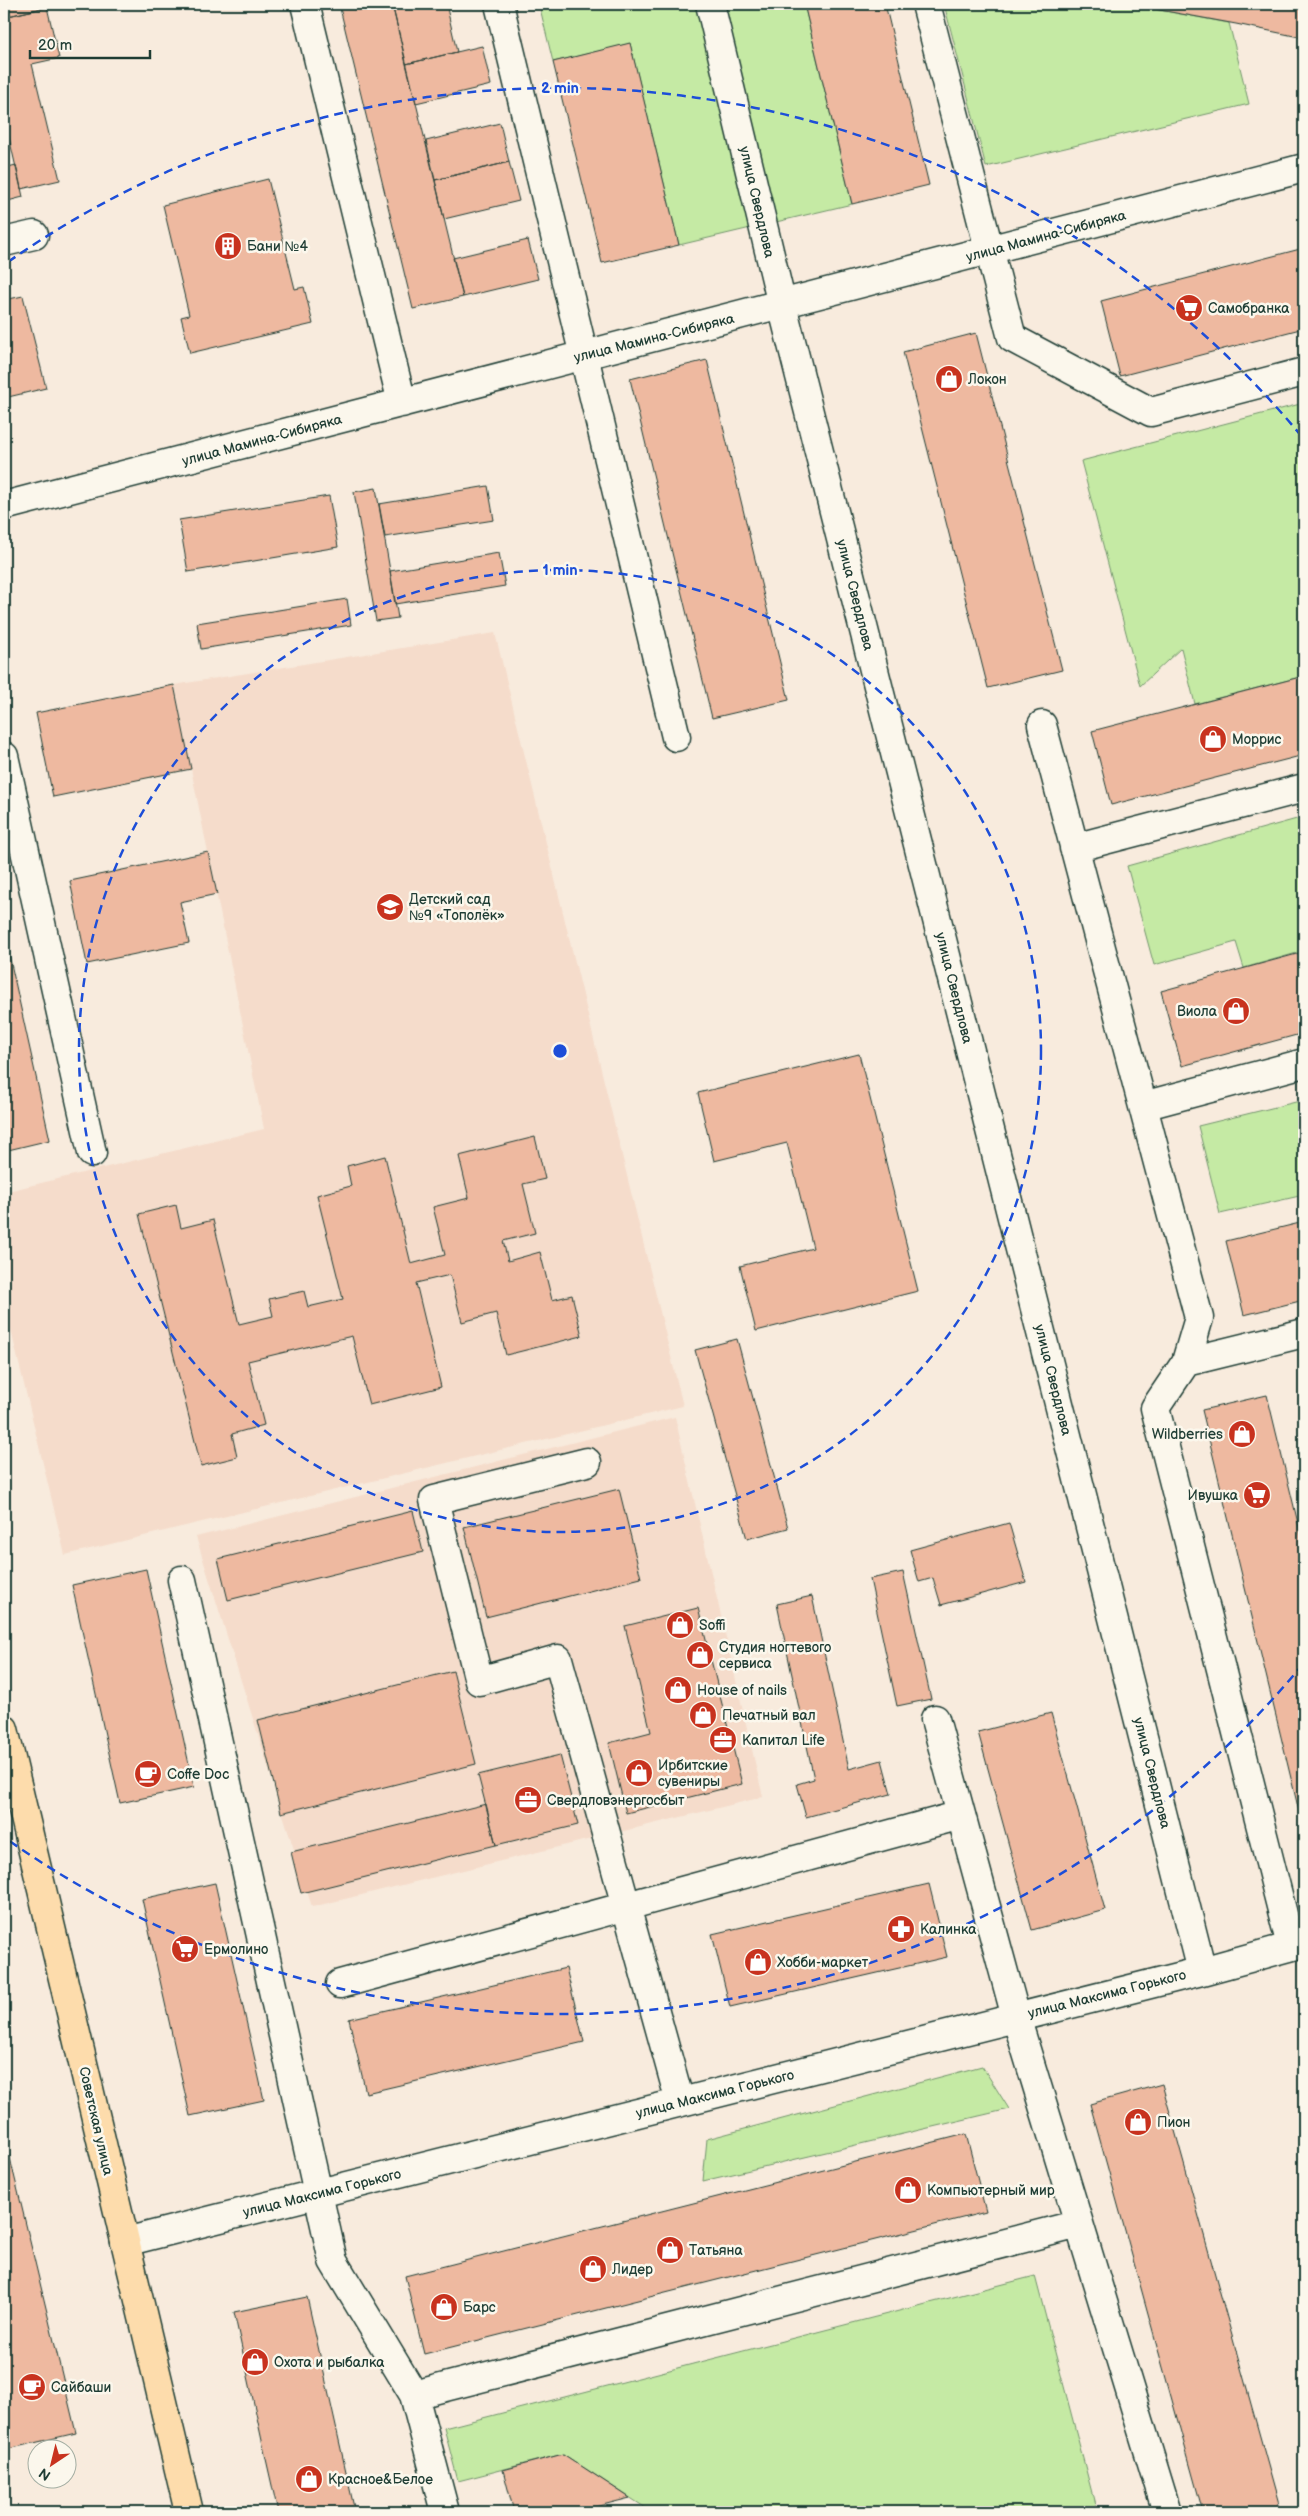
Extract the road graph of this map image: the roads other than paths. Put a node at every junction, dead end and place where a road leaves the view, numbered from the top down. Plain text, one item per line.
1 (305, 4) edge
2 (499, 4) edge
3 (710, 4) edge
4 (926, 4) edge
5 (1304, 168) edge
6 (34, 234) dead end
7 (4, 242) edge
8 (989, 251) junction
9 (782, 305) junction
10 (584, 356) junction
11 (1304, 372) edge
12 (402, 404) junction
13 (4, 506) edge
14 (1042, 725) dead end
15 (676, 737) dead end
16 (4, 756) edge
17 (1304, 788) edge
18 (1074, 848) junction
19 (1304, 1063) edge
20 (1143, 1106) junction
21 (92, 1153) dead end
22 (1304, 1334) edge
23 (1186, 1362) junction
24 (587, 1462) dead end
25 (182, 1580) dead end
26 (934, 1719) dead end
27 (6, 1747) edge
28 (961, 1815) junction
29 (626, 1906) junction
30 (1298, 1944) edge
31 (1202, 1971) junction
32 (340, 1984) dead end
33 (1016, 2018) junction
34 (680, 2102) junction
35 (318, 2194) junction
36 (1079, 2224) junction
37 (125, 2242) junction
38 (414, 2395) junction
39 (189, 2512) edge
40 (445, 2512) edge
41 (1167, 2512) edge

1 - 12 street
2 - 10 street
3 - 9 street, улица Свердлова
4 - 8 street
5 - 8 street, улица Мамина-Сибиряка
6 - 7 street
8 - 9 street, улица Мамина-Сибиряка
8 - 11 street
9 - 10 street, улица Мамина-Сибиряка
9 - 31 street, улица Свердлова
10 - 12 street, улица Мамина-Сибиряка
10 - 15 street
12 - 13 street, улица Мамина-Сибиряка
14 - 18 street
16 - 21 street
17 - 18 street
18 - 20 street
19 - 20 street
20 - 23 street
22 - 23 street
23 - 30 street
24 - 29 street
25 - 35 street
26 - 28 street
27 - 37 main road, Советская улица
28 - 29 street
28 - 33 street
29 - 32 street
29 - 34 street
30 - 31 street, улица Максима Горького
31 - 33 street, улица Максима Горького
33 - 34 street, улица Максима Горького
33 - 36 street
34 - 35 street, улица Максима Горького
35 - 37 street, улица Максима Горького
35 - 38 street
36 - 38 street
36 - 41 street
37 - 39 main road, Советская улица
38 - 40 street

